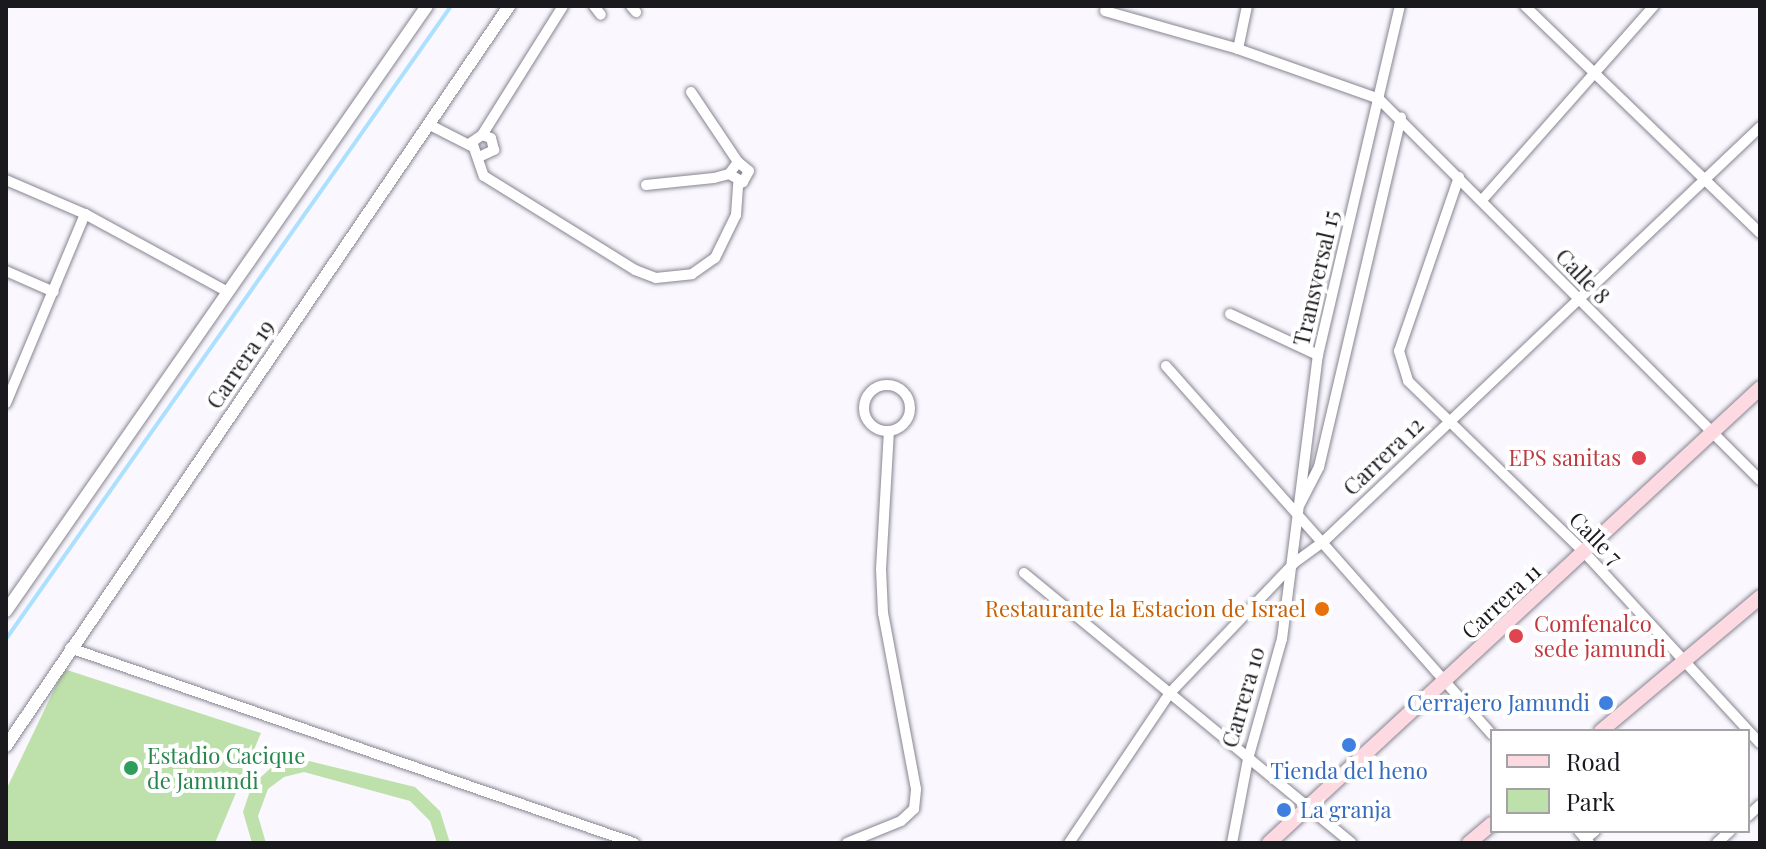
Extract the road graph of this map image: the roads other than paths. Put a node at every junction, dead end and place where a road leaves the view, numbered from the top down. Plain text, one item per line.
1 (427, 6) edge
2 (509, 6) edge
3 (563, 6) edge
4 (1247, 6) edge
5 (1400, 6) edge
6 (1525, 6) edge
7 (1654, 6) edge
8 (1105, 11) dead end
9 (1238, 49) junction
10 (1593, 76) junction
11 (691, 92) dead end
12 (1379, 99) junction
13 (1401, 118) junction
14 (428, 124) junction
15 (1760, 127) edge
16 (482, 135) junction
17 (471, 146) junction
18 (479, 157) junction
19 (738, 162) junction
20 (729, 174) junction
21 (1459, 177) junction
22 (6, 180) edge
23 (1704, 181) junction
24 (738, 183) junction
25 (646, 185) dead end
26 (1483, 199) junction
27 (85, 214) junction
28 (1760, 233) edge
29 (6, 271) edge
30 (54, 292) junction
31 (228, 292) junction
32 (1576, 298) junction
33 (1230, 314) dead end
34 (1318, 355) junction
35 (1166, 366) dead end
36 (6, 367) edge
37 (19, 373) junction
38 (1760, 388) edge
39 (6, 403) edge
40 (1446, 423) junction
41 (889, 432) junction
42 (1712, 433) junction
43 (1760, 480) edge
44 (1300, 509) junction
45 (1322, 543) junction
46 (1585, 553) junction
47 (1294, 563) junction
48 (1024, 573) dead end
49 (1760, 597) edge
50 (6, 611) edge
51 (70, 648) junction
52 (1686, 660) junction
53 (1444, 683) junction
54 (1169, 694) junction
55 (1603, 729) edge
56 (1748, 729) edge
57 (1490, 732) edge
58 (6, 746) edge
59 (1248, 759) junction
60 (1309, 806) junction
61 (1490, 826) edge
62 (634, 843) edge
63 (847, 843) edge
64 (1069, 843) edge
65 (1232, 843) edge
66 (1269, 843) edge
67 (1351, 843) edge
68 (1469, 843) edge

1 - 31 street
2 - 14 street, Carrera 19
3 - 16 street
4 - 9 street
5 - 12 street, Transversal 15
6 - 10 street
7 - 10 street
8 - 9 street
9 - 12 street
10 - 23 street
10 - 26 street
11 - 19 street
12 - 13 street, Calle 8
12 - 34 street, Transversal 15
13 - 21 street, Calle 8
13 - 44 street
14 - 17 street
14 - 51 street, Carrera 19
15 - 23 street, Carrera 12
16 - 17 street
16 - 18 street
17 - 18 street
18 - 24 street
19 - 20 street
19 - 24 street
20 - 24 street
20 - 25 street
21 - 26 street, Calle 8
21 - 40 street, Calle 7
22 - 27 street
23 - 28 street
23 - 32 street, Carrera 12
26 - 32 street, Calle 8
27 - 30 street
27 - 31 street
29 - 30 street
30 - 37 street
31 - 50 street
32 - 40 street, Carrera 12
32 - 42 street, Calle 8
33 - 34 street
34 - 44 street, Transversal 15
35 - 44 street
36 - 37 street
37 - 39 street
38 - 42 main road, Carrera 11
40 - 45 street, Carrera 12
40 - 46 street, Calle 7
41 - 41 street
41 - 63 street
42 - 43 street, Calle 8
42 - 46 main road, Carrera 11
44 - 45 street
44 - 47 street, Transversal 15
45 - 47 street, Carrera 12
45 - 53 street
46 - 52 street, Calle 7
46 - 53 main road, Carrera 11
47 - 54 street, Carrera 12
47 - 59 street, Carrera 10
48 - 54 street
49 - 52 main road
51 - 58 street, Carrera 19
51 - 62 street
52 - 55 main road
52 - 56 street, Calle 7
53 - 57 street
53 - 60 main road, Carrera 11
54 - 59 street
54 - 64 street, Carrera 12
59 - 60 street
59 - 65 street, Carrera 10
60 - 66 main road, Carrera 11
60 - 67 street
61 - 68 main road

